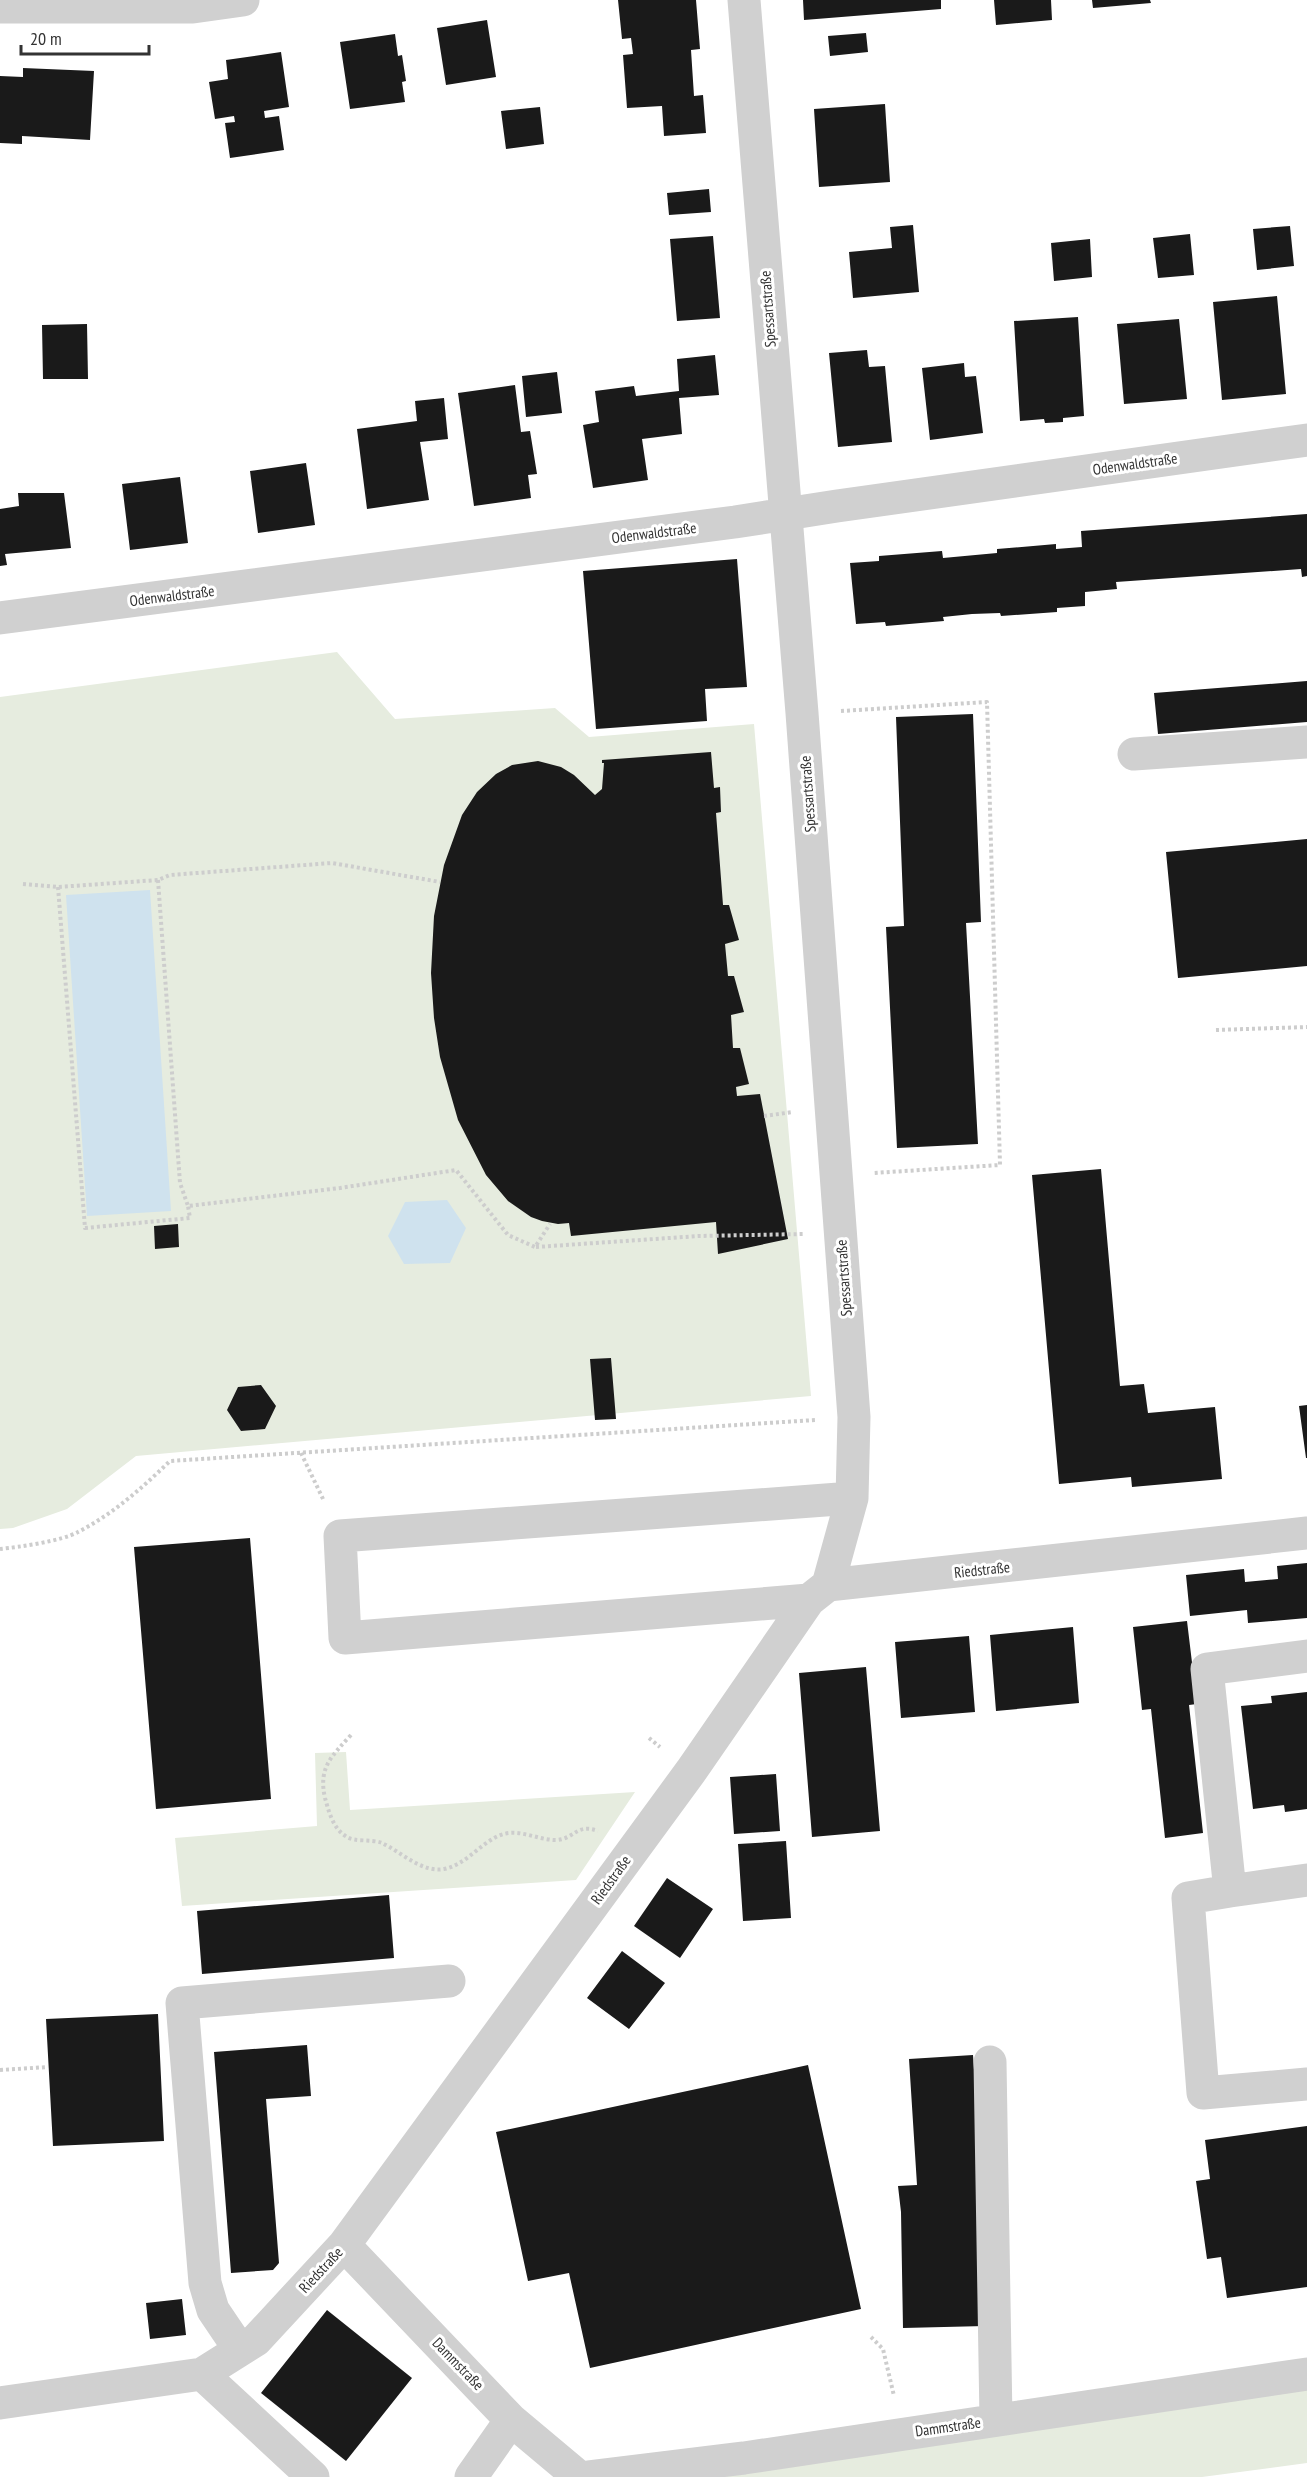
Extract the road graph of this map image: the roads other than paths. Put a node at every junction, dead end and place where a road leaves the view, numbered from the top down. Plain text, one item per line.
1 (243, 0) edge
2 (744, 0) edge
3 (0, 7) edge
4 (1307, 440) edge
5 (785, 514) junction
6 (0, 618) edge
7 (1307, 742) edge
8 (1134, 754) dead end
9 (852, 1498) junction
10 (1307, 1533) edge
11 (818, 1593) junction
12 (1307, 1656) edge
13 (1307, 1880) edge
14 (1230, 1891) junction
15 (448, 1981) dead end
16 (990, 2062) dead end
17 (1307, 2084) edge
18 (344, 2245) junction
19 (240, 2350) junction
20 (202, 2374) junction
21 (1307, 2374) edge
22 (0, 2403) edge
23 (511, 2420) junction
24 (996, 2420) junction
25 (313, 2477) edge
26 (471, 2477) edge
27 (579, 2477) edge
28 (589, 2477) edge

1 - 3 street
2 - 5 street, Spessartstraße
4 - 5 street, Odenwaldstraße
5 - 6 street, Odenwaldstraße
5 - 9 street, Spessartstraße
7 - 8 street
9 - 11 street, Spessartstraße
9 - 11 street
10 - 11 street, Riedstraße
11 - 18 street, Riedstraße
12 - 14 street
13 - 14 street
14 - 17 street
15 - 19 street
16 - 24 street
18 - 19 street, Riedstraße
18 - 23 street, Dammstraße
19 - 20 street, Riedstraße
20 - 22 street, Riedstraße
20 - 25 street
21 - 24 street, Dammstraße
23 - 26 street
23 - 27 street, Dammstraße
24 - 28 street, Dammstraße

